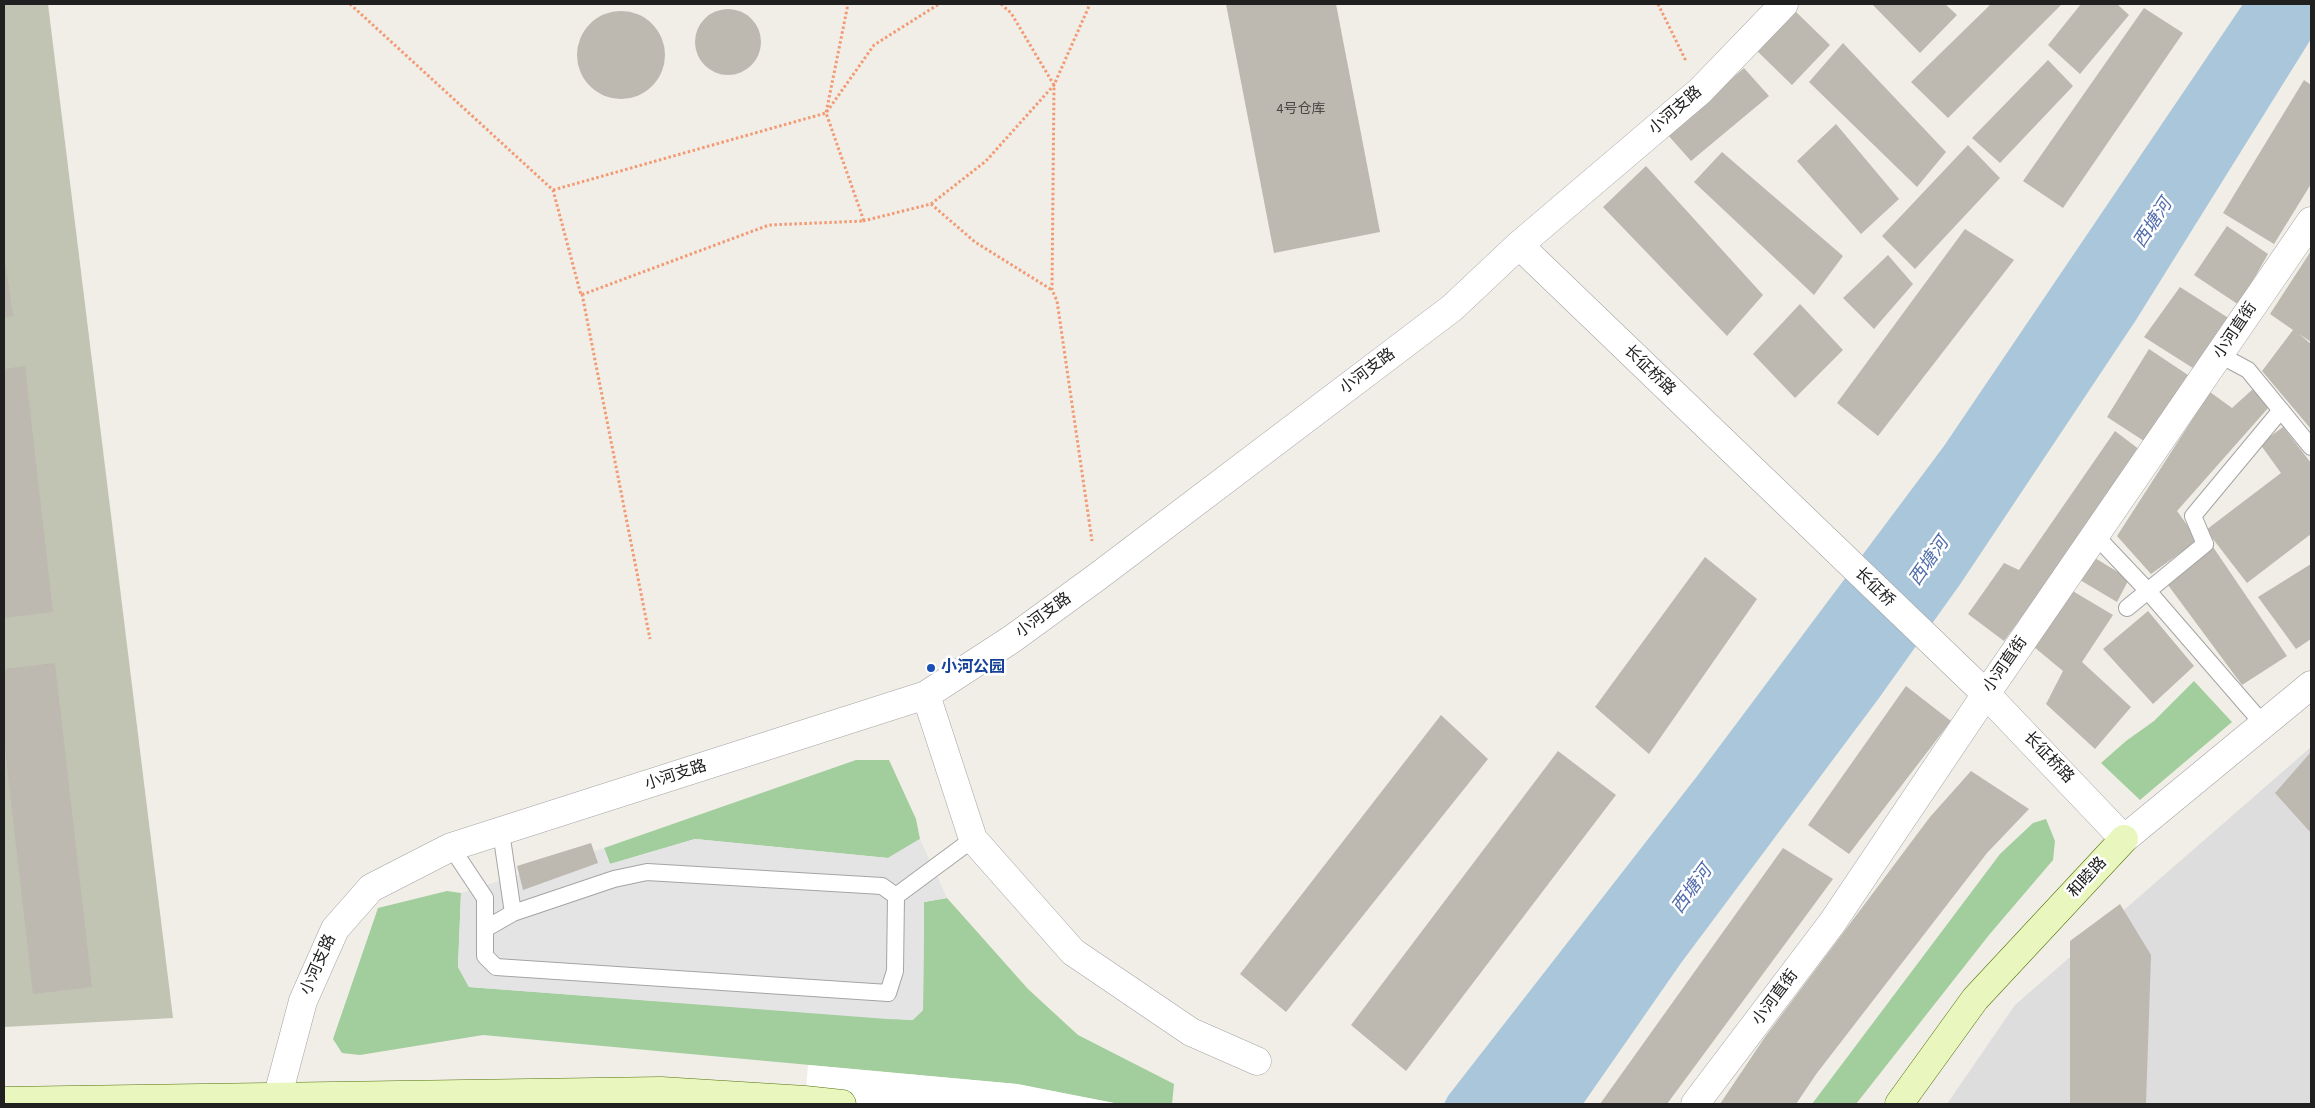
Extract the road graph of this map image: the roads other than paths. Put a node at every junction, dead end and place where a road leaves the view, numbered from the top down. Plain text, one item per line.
1 (1784, 4) edge
2 (2311, 221) edge
3 (1519, 245) junction
4 (2220, 355) junction
5 (2281, 410) junction
6 (2311, 447) edge
7 (1778, 496) joint
8 (2096, 535) junction
9 (2148, 590) junction
10 (2127, 608) dead end
11 (2311, 685) edge
12 (1978, 686) junction
13 (926, 695) junction
14 (2264, 725) junction
15 (501, 832) junction
16 (973, 839) junction
17 (2124, 839) junction
18 (451, 847) junction
19 (896, 896) junction
20 (513, 913) junction
21 (485, 930) junction
22 (1257, 1061) dead end
23 (278, 1095) junction
24 (4, 1100) edge
25 (842, 1104) edge
26 (1695, 1104) edge
27 (1899, 1104) edge

1 - 3 street, 小河支路
2 - 4 street, 小河直街
3 - 7 street, 长征桥路
3 - 13 street, 小河支路
4 - 5 lane
4 - 8 street, 小河直街
5 - 6 lane
5 - 9 lane
7 - 12 street, 长征桥
8 - 9 lane
8 - 12 street, 小河直街
9 - 10 lane
9 - 14 lane
11 - 14 street, 和睦路
12 - 17 street, 长征桥路
12 - 26 street, 小河直街
13 - 15 street, 小河支路
13 - 16 street
14 - 17 street, 和睦路
15 - 18 street, 小河支路
15 - 20 lane
16 - 19 lane
16 - 22 street
17 - 27 main road, 和睦路
18 - 21 lane
18 - 23 street, 小河支路
19 - 20 lane
19 - 21 lane
20 - 21 lane
23 - 24 main road
23 - 25 main road

